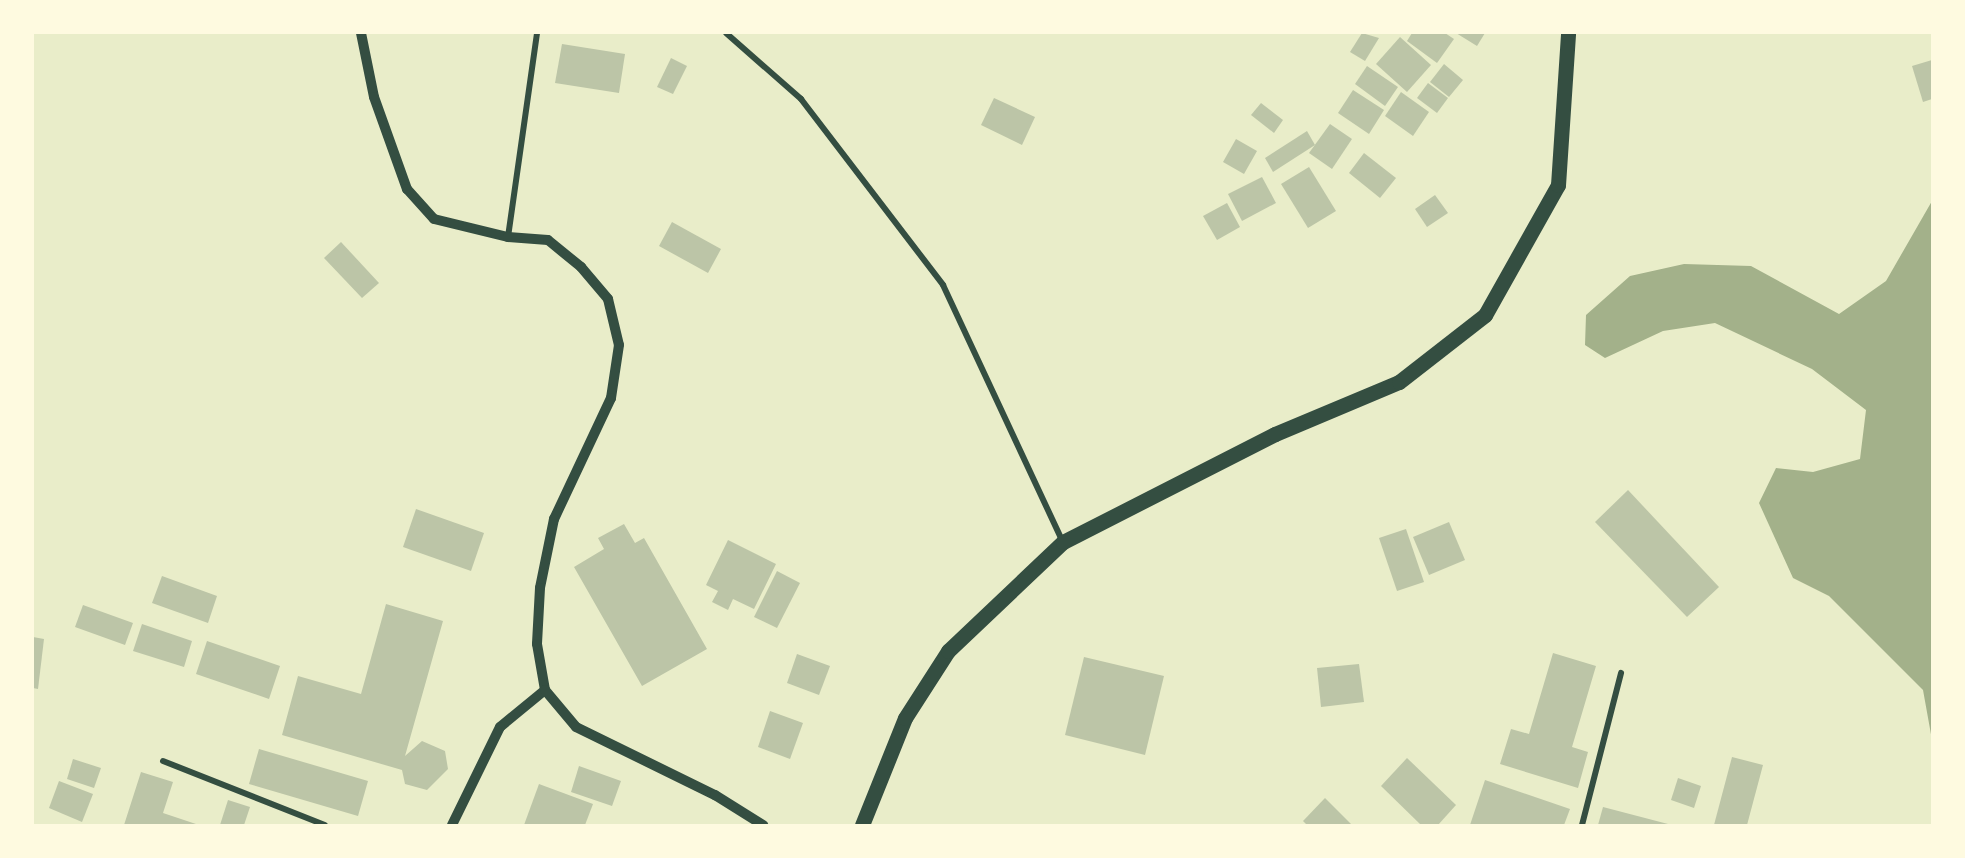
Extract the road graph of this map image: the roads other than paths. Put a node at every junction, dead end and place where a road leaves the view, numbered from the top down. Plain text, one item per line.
1 (361, 33) edge
2 (537, 33) edge
3 (726, 33) edge
4 (1568, 33) edge
5 (508, 237) junction
6 (1063, 542) junction
7 (1621, 674) dead end
8 (545, 690) junction
9 (163, 761) dead end
10 (325, 825) edge
11 (452, 825) edge
12 (763, 825) edge
13 (862, 825) edge
14 (1582, 825) edge

1 - 5 street
2 - 5 street
3 - 6 street
4 - 6 main road
5 - 8 street
6 - 13 main road
7 - 14 street
8 - 11 street
8 - 12 street
9 - 10 street

